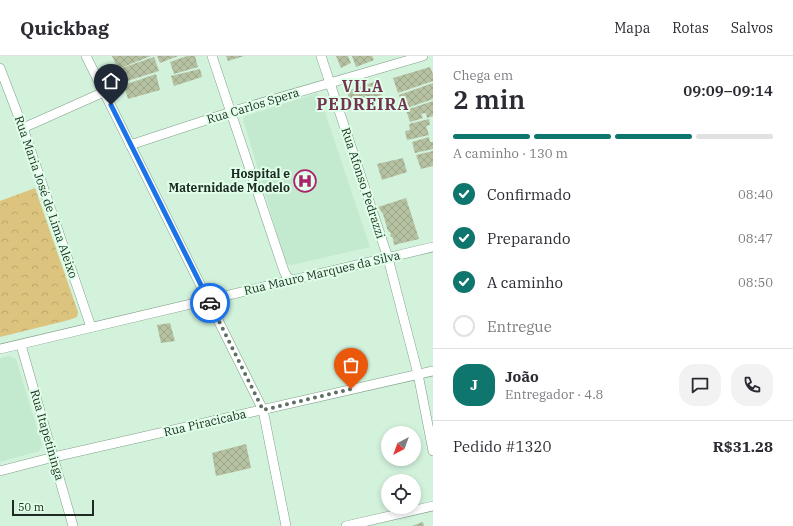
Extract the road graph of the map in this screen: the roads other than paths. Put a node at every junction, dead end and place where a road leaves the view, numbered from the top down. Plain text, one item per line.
1 (86, 56) edge
2 (212, 56) edge
3 (321, 56) edge
4 (423, 56) edge
5 (0, 68) edge
6 (330, 82) junction
7 (104, 92) junction
8 (231, 112) junction
9 (23, 128) junction
10 (130, 145) junction
11 (433, 248) edge
12 (388, 258) junction
13 (292, 280) junction
14 (208, 300) junction
15 (91, 327) junction
16 (21, 345) junction
17 (0, 349) edge
18 (433, 371) edge
19 (418, 374) junction
20 (263, 410) junction
21 (433, 451) edge
22 (54, 457) junction
23 (0, 471) edge
24 (433, 506) edge
25 (73, 526) edge
26 (286, 526) edge
27 (346, 526) edge

1 - 7 street
2 - 8 street
3 - 6 street, Rua Afonso Pedrazzi
4 - 6 street, Rua Carlos Spera
5 - 9 street, Rua Maria José de Lima Aleixo
6 - 8 street, Rua Carlos Spera
6 - 12 street, Rua Afonso Pedrazzi
7 - 9 street
7 - 10 street
8 - 10 street, Rua Carlos Spera
8 - 13 street
9 - 15 street, Rua Maria José de Lima Aleixo
10 - 14 street
11 - 12 street, Rua Mauro Marques da Silva
12 - 13 street, Rua Mauro Marques da Silva
12 - 19 street, Rua Afonso Pedrazzi
13 - 14 street, Rua Mauro Marques da Silva
14 - 15 street, Rua Mauro Marques da Silva
14 - 20 street
15 - 16 street, Rua Mauro Marques da Silva
16 - 17 street, Rua Mauro Marques da Silva
16 - 22 street, Rua Itapetininga
18 - 19 street, Rua Piracicaba
19 - 20 street, Rua Piracicaba
19 - 21 street, Rua Afonso Pedrazzi
20 - 22 street, Rua Piracicaba
20 - 26 street
22 - 23 street, Rua Piracicaba
22 - 25 street, Rua Itapetininga
24 - 27 street

